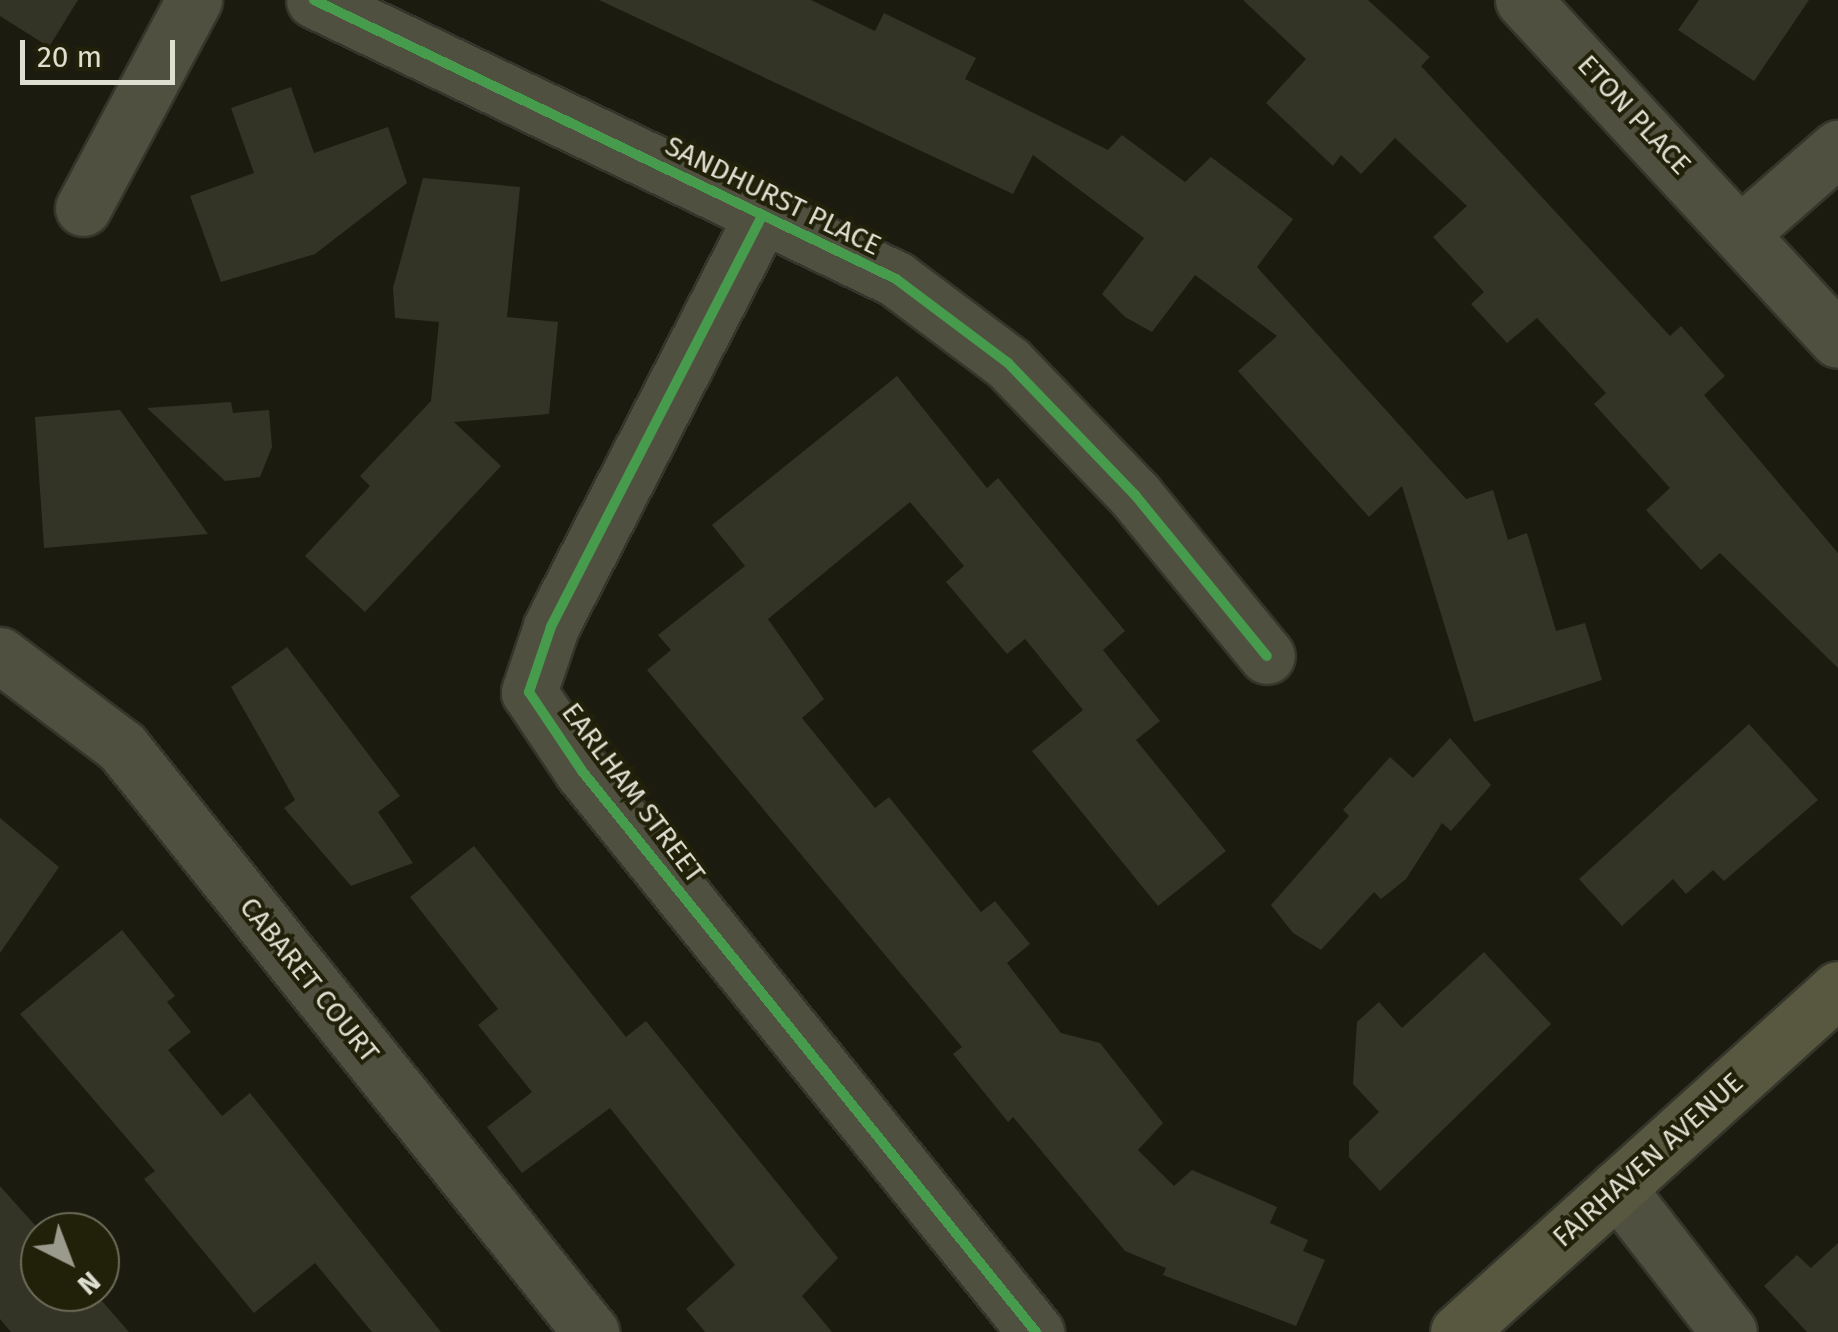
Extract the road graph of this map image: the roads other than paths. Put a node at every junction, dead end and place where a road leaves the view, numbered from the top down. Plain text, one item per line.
1 (194, 0) edge
2 (314, 0) edge
3 (1523, 0) edge
4 (1838, 148) edge
5 (83, 208) dead end
6 (762, 216) junction
7 (1742, 232) junction
8 (1838, 340) edge
9 (0, 656) edge
10 (1267, 656) dead end
11 (1838, 989) edge
12 (1617, 1188) junction
13 (591, 1332) edge
14 (1036, 1332) edge
15 (1458, 1332) edge
16 (1729, 1332) edge

1 - 5 street
2 - 6 street, SANDHURST PLACE
3 - 7 street, ETON PLACE
4 - 7 street
6 - 10 street, SANDHURST PLACE
6 - 14 street, EARLHAM STREET
7 - 8 street, ETON PLACE
9 - 13 street, CABARET COURT
11 - 12 main road, FAIRHAVEN AVENUE
12 - 15 main road, FAIRHAVEN AVENUE
12 - 16 street

